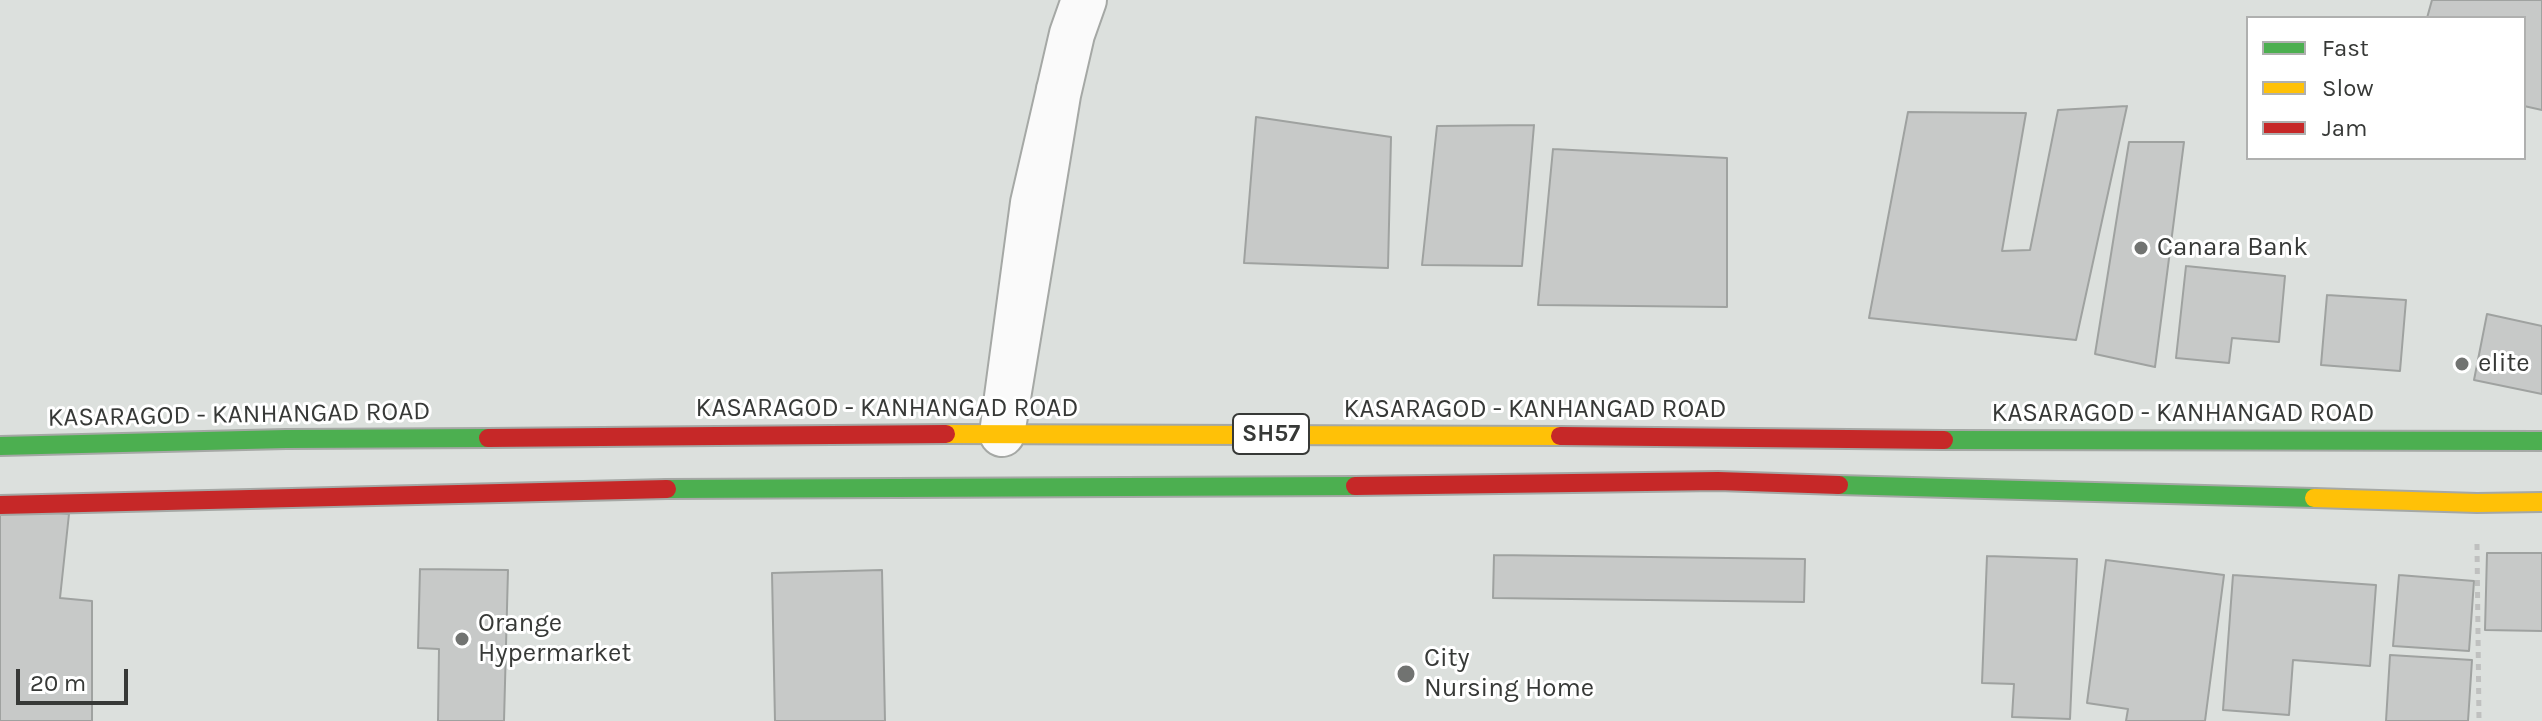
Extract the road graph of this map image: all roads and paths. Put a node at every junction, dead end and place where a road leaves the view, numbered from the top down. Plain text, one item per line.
1 (1084, 0) edge
2 (1002, 434) junction
3 (2542, 441) edge
4 (0, 446) edge
5 (2542, 502) edge
6 (2477, 503) junction
7 (0, 505) edge
8 (2479, 721) edge

1 - 2 street
2 - 3 main road, KASARAGOD - KANHANGAD ROAD / SH57
2 - 4 main road, KASARAGOD - KANHANGAD ROAD / SH57
5 - 6 main road
6 - 7 main road
6 - 8 path

